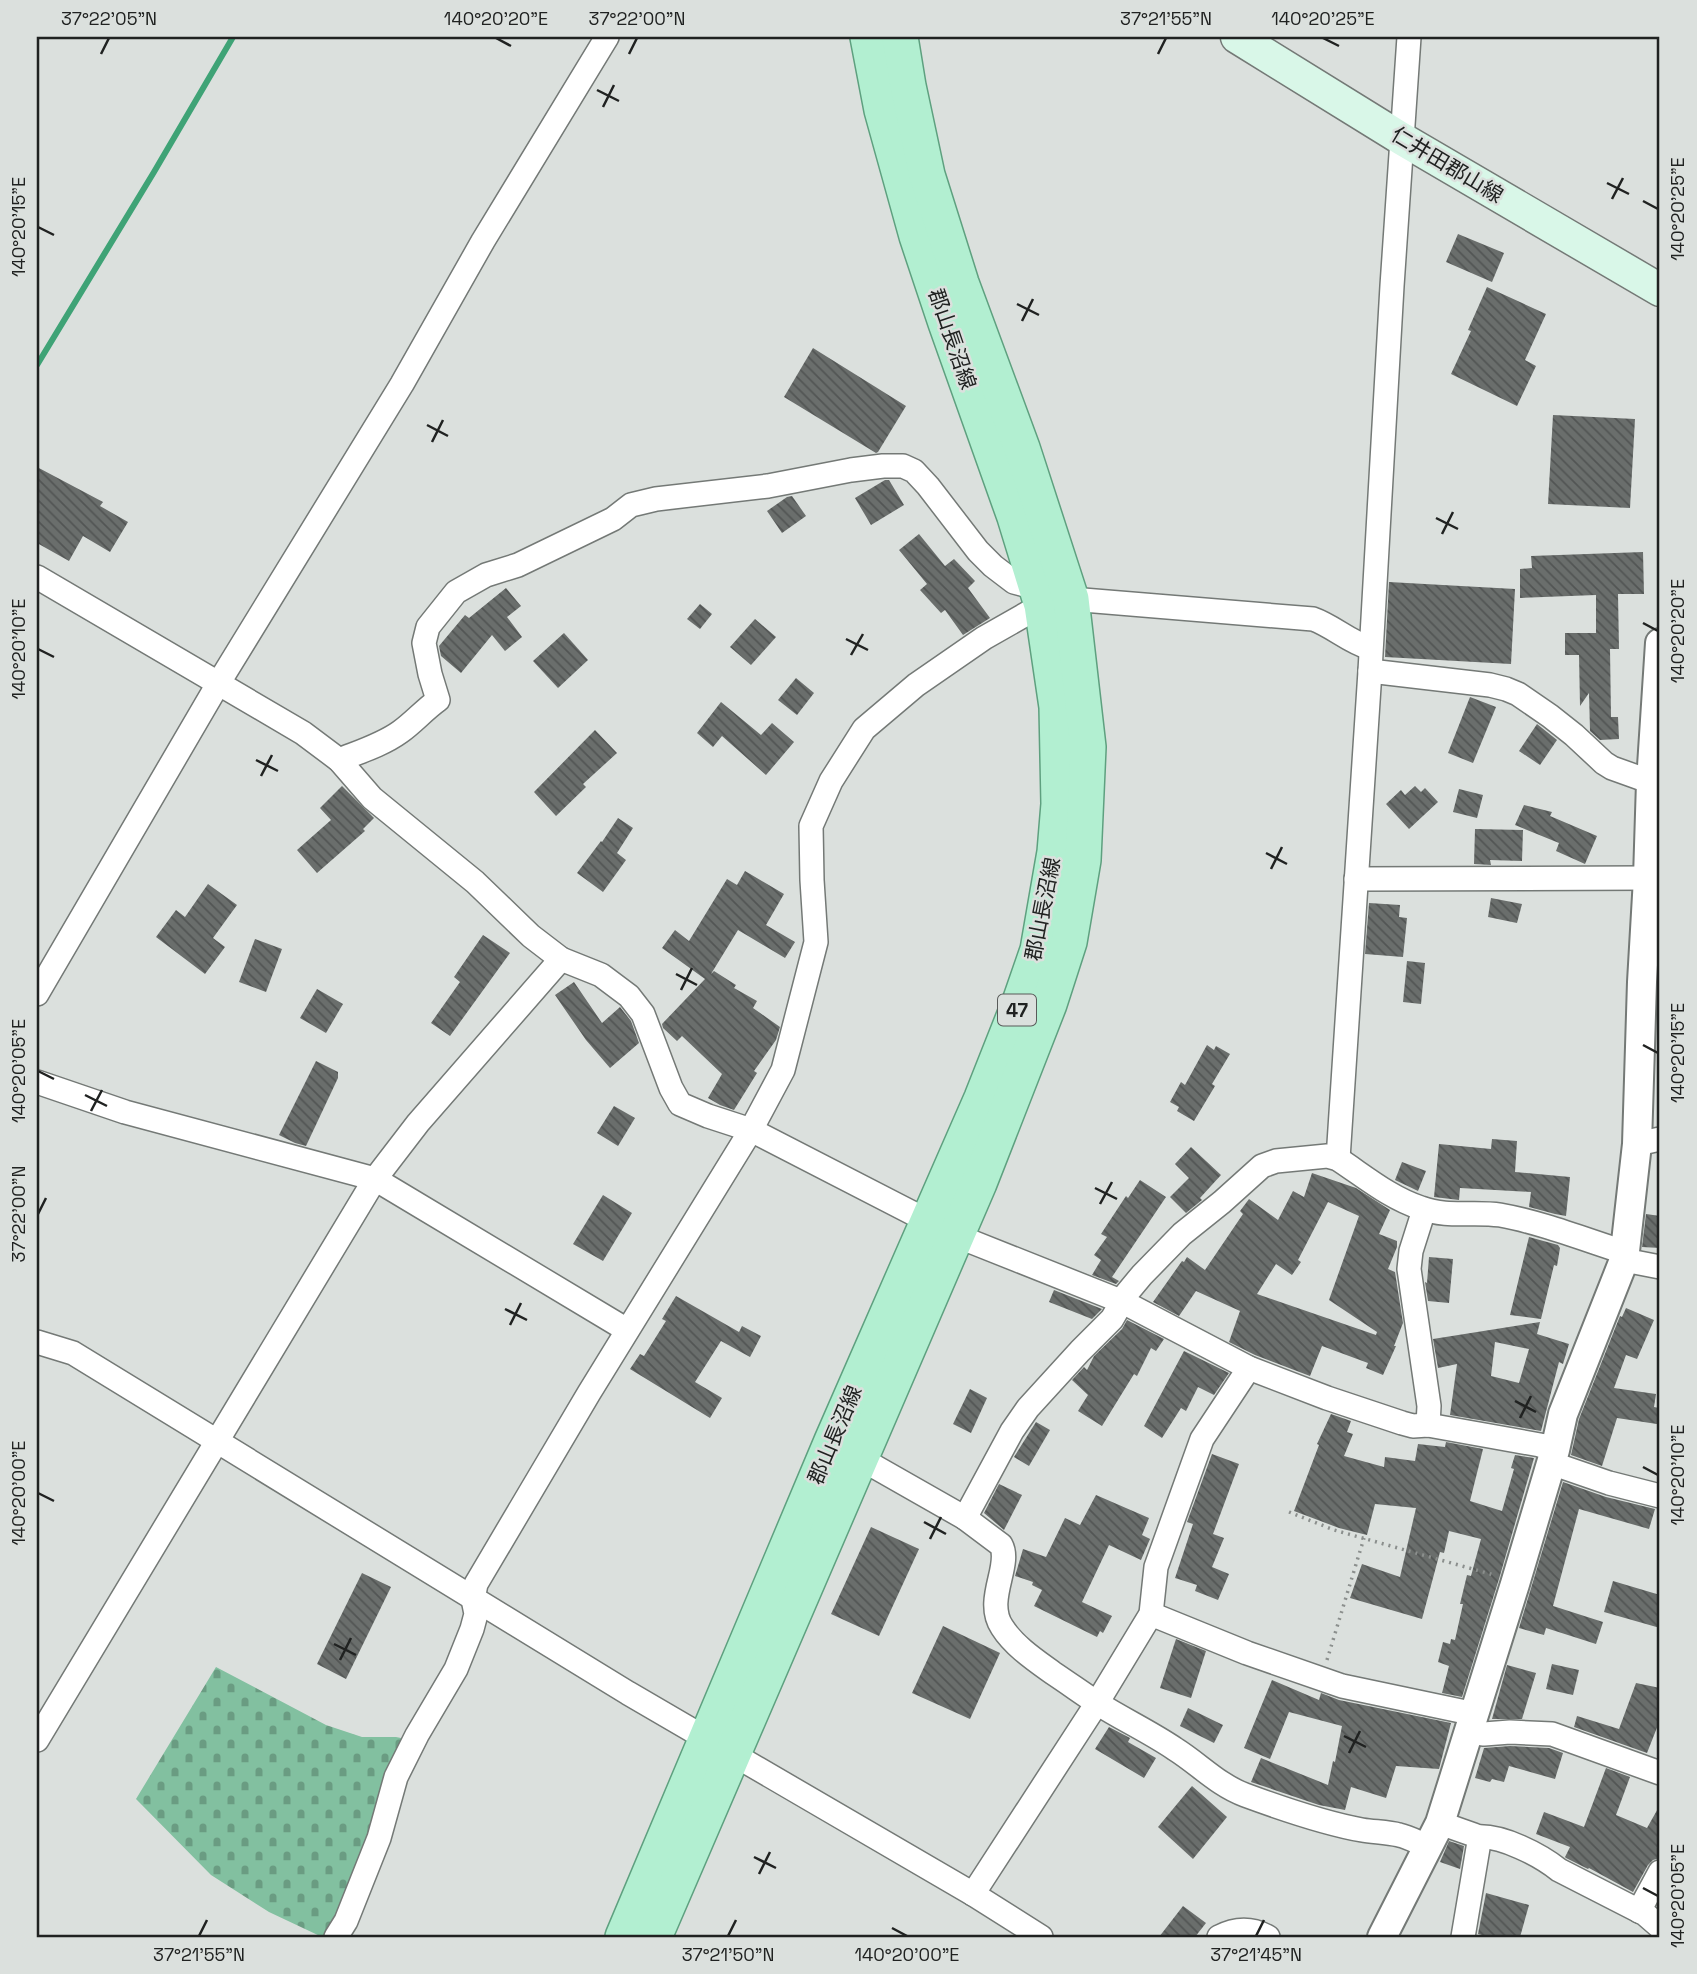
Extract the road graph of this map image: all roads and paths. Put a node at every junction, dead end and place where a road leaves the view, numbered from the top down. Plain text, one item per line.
1 (607, 37) edge
2 (868, 37) edge
3 (900, 37) edge
4 (1409, 37) edge
5 (1241, 38) edge
6 (1402, 139) junction
7 (1660, 290) edge
8 (37, 577) edge
9 (1050, 597) junction
10 (1660, 643) edge
11 (1370, 660) junction
12 (218, 684) junction
13 (339, 760) junction
14 (1651, 782) junction
15 (1648, 878) junction
16 (1356, 879) junction
17 (561, 959) junction
18 (37, 994) edge
19 (37, 1082) edge
20 (751, 1130) junction
21 (1648, 1141) edge
22 (1338, 1159) junction
23 (375, 1179) junction
24 (1424, 1210) junction
25 (943, 1229) junction
26 (1624, 1256) junction
27 (1660, 1266) edge
28 (1122, 1302) junction
29 (627, 1330) junction
30 (37, 1342) edge
31 (1249, 1368) junction
32 (1428, 1425) junction
33 (217, 1441) junction
34 (846, 1450) junction
35 (1553, 1456) junction
36 (1660, 1496) edge
37 (1289, 1512) dead end
38 (965, 1518) junction
39 (1364, 1538) junction
40 (1516, 1581) junction
41 (473, 1599) junction
42 (1152, 1615) junction
43 (1321, 1678) junction
44 (1097, 1703) junction
45 (1472, 1723) junction
46 (37, 1740) edge
47 (720, 1746) junction
48 (1660, 1773) edge
49 (1434, 1835) junction
50 (1477, 1837) junction
51 (1660, 1872) edge
52 (973, 1894) junction
53 (1639, 1911) junction
54 (1660, 1927) edge
55 (337, 1937) edge
56 (623, 1937) edge
57 (654, 1937) edge
58 (1041, 1937) edge
59 (1219, 1937) edge
60 (1268, 1937) edge
61 (1382, 1937) edge
62 (1463, 1937) edge

1 - 12 street
2 - 9 main road, 郡山長沼線 / 47
3 - 9 main road, 郡山長沼線 / 47
4 - 6 street
5 - 6 main road, 仁井田郡山線
6 - 7 main road, 仁井田郡山線
6 - 11 street
8 - 12 street
9 - 11 street
9 - 13 street
9 - 20 street
9 - 25 main road, 郡山長沼線 / 47
10 - 14 street
11 - 14 street
11 - 16 street
12 - 13 street
12 - 18 street
13 - 17 street
14 - 15 street
15 - 16 street
15 - 21 street
16 - 22 street
17 - 20 street
17 - 23 street
19 - 23 street
20 - 25 street
20 - 29 street
21 - 26 street
22 - 24 street
22 - 28 street
23 - 29 street
23 - 33 street
24 - 26 street
24 - 32 street
25 - 28 street
25 - 34 main road, 郡山長沼線 / 47
26 - 27 street
26 - 35 street
28 - 31 street
28 - 38 street
29 - 41 street
30 - 33 street
31 - 32 street
31 - 42 street
32 - 35 street
33 - 41 street
33 - 46 street
34 - 38 street
34 - 47 main road, 郡山長沼線 / 47
35 - 36 street
35 - 40 street
37 - 39 path
38 - 44 street
39 - 40 path
39 - 43 path
40 - 45 street
41 - 47 street
41 - 55 street
42 - 43 street
42 - 44 street
43 - 45 street
44 - 49 street
44 - 52 street
45 - 48 street
45 - 49 street
47 - 52 street
47 - 56 main road, 郡山長沼線 / 47
47 - 57 main road, 郡山長沼線 / 47
49 - 50 street
49 - 61 street
50 - 53 street
50 - 62 street
51 - 53 street
52 - 58 street
53 - 54 street
59 - 60 street

